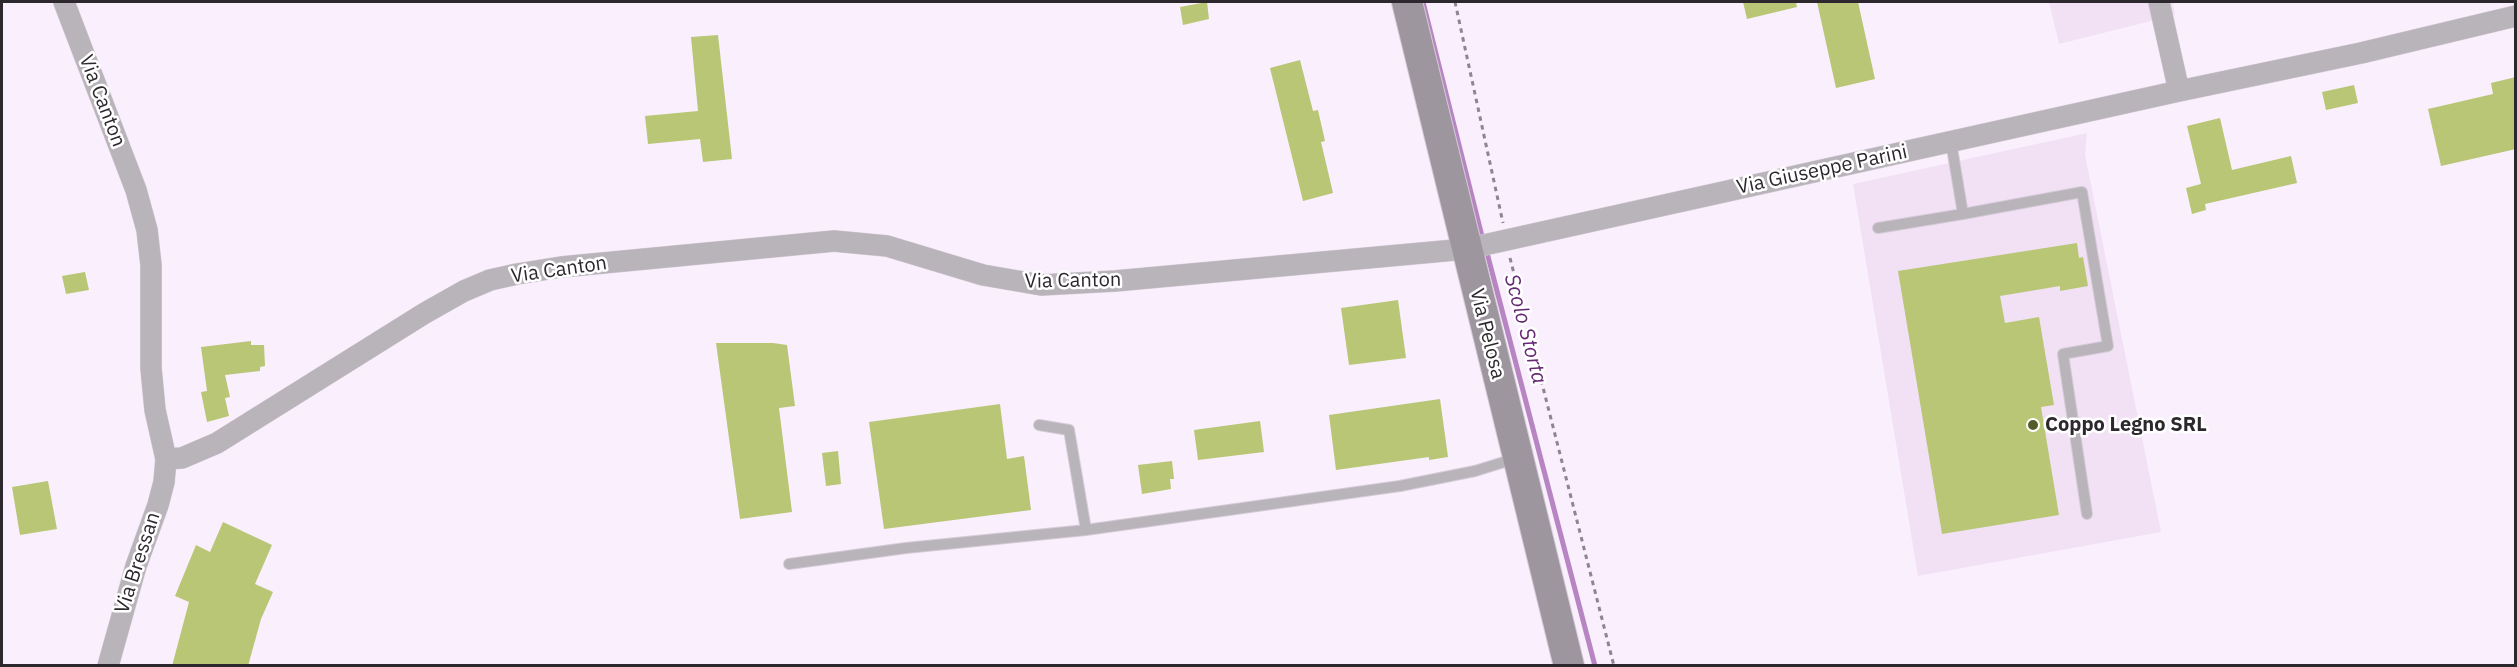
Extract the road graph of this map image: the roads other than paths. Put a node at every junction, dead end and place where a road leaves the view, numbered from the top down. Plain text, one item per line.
1 (64, 2) edge
2 (1407, 2) edge
3 (2159, 2) edge
4 (2516, 16) edge
5 (2179, 91) junction
6 (1951, 142) junction
7 (1963, 214) junction
8 (1878, 228) dead end
9 (1470, 248) junction
10 (1039, 425) dead end
11 (1518, 458) junction
12 (166, 459) junction
13 (2087, 514) dead end
14 (1086, 530) junction
15 (789, 564) dead end
16 (108, 666) edge
17 (1569, 666) edge

1 - 12 street, Via Canton
2 - 9 main road, Via Pelosa
3 - 5 street
4 - 5 street, Via Giuseppe Parini
5 - 6 street, Via Giuseppe Parini
6 - 7 lane
6 - 9 street, Via Giuseppe Parini
7 - 8 lane
7 - 13 lane
9 - 11 main road, Via Pelosa
9 - 12 street, Via Canton
10 - 14 lane
11 - 14 lane
11 - 17 main road, Via Pelosa
12 - 16 street, Via Bressan
14 - 15 lane

